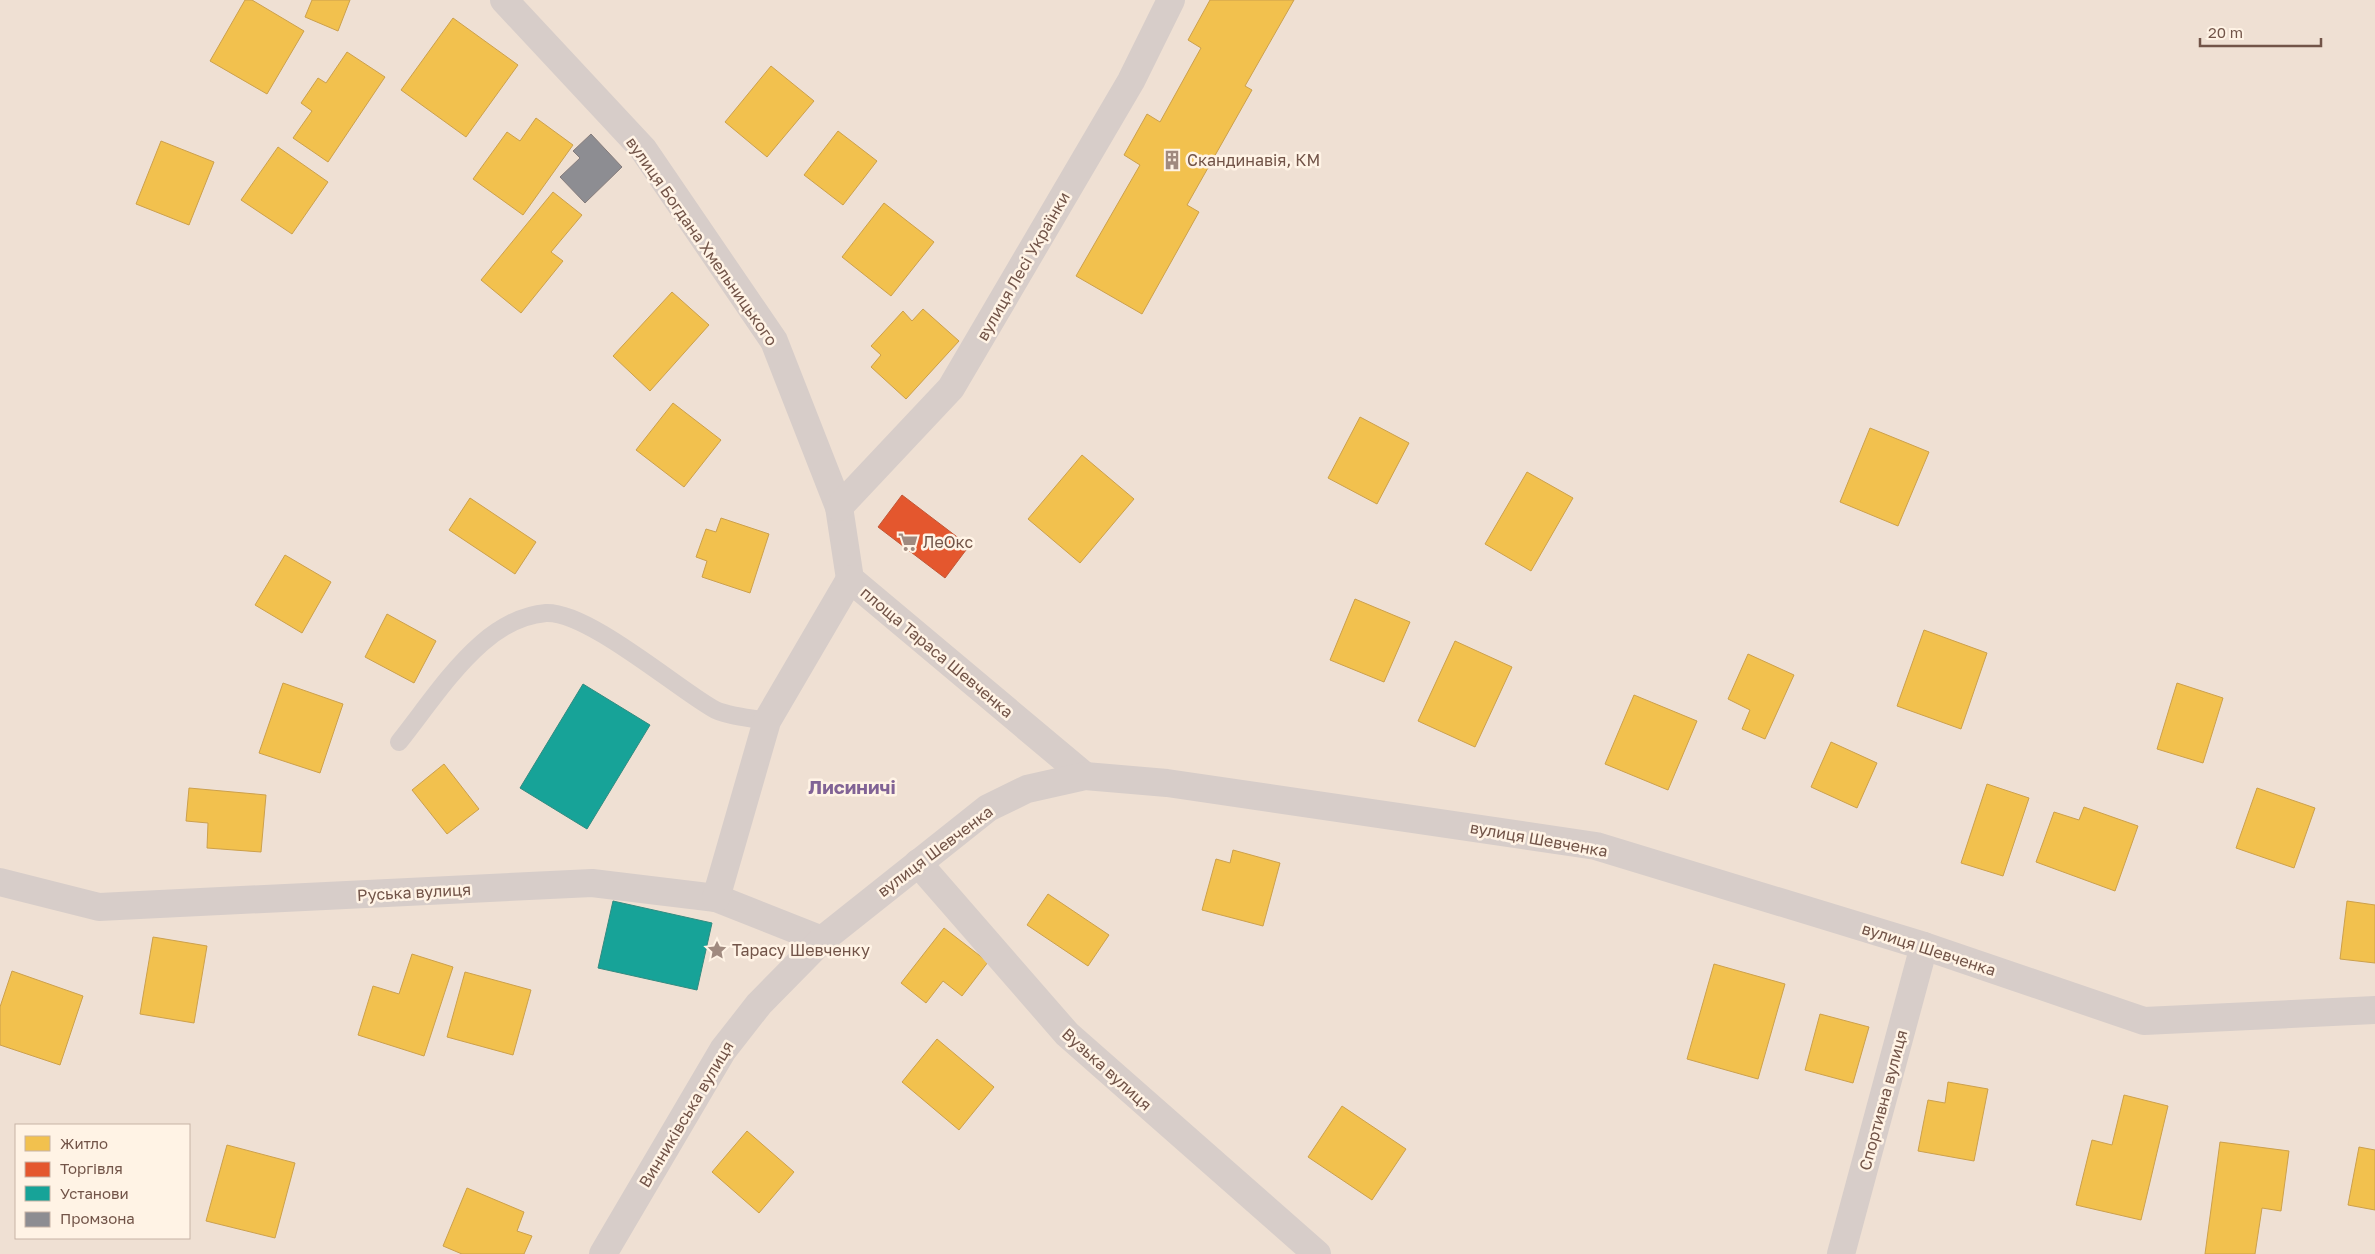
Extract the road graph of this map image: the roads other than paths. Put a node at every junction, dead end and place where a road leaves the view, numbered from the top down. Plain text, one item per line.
1 (504, 0) edge
2 (1171, 0) edge
3 (839, 507) junction
4 (850, 579) junction
5 (767, 722) junction
6 (399, 742) dead end
7 (1085, 776) junction
8 (918, 863) junction
9 (0, 882) edge
10 (716, 898) junction
11 (822, 940) junction
12 (1924, 946) junction
13 (2375, 1010) edge
14 (603, 1254) edge
15 (1318, 1254) edge
16 (1841, 1254) edge

1 - 3 street, вулиця Богдана Хмельницького
2 - 3 street, вулиця Лесі Українки
3 - 4 street, вулиця Богдана Хмельницького
4 - 5 street, площа Тараса Шевченка
4 - 7 street, площа Тараса Шевченка
5 - 6 lane
5 - 10 street, площа Тараса Шевченка
7 - 8 street, вулиця Шевченка
7 - 12 street, вулиця Шевченка
8 - 11 street, вулиця Шевченка
8 - 15 street, Вузька вулиця
9 - 10 street, Руська вулиця
10 - 11 street, Руська вулиця
11 - 14 street, Винниківська вулиця
12 - 13 street, вулиця Шевченка
12 - 16 street, Спортивна вулиця

